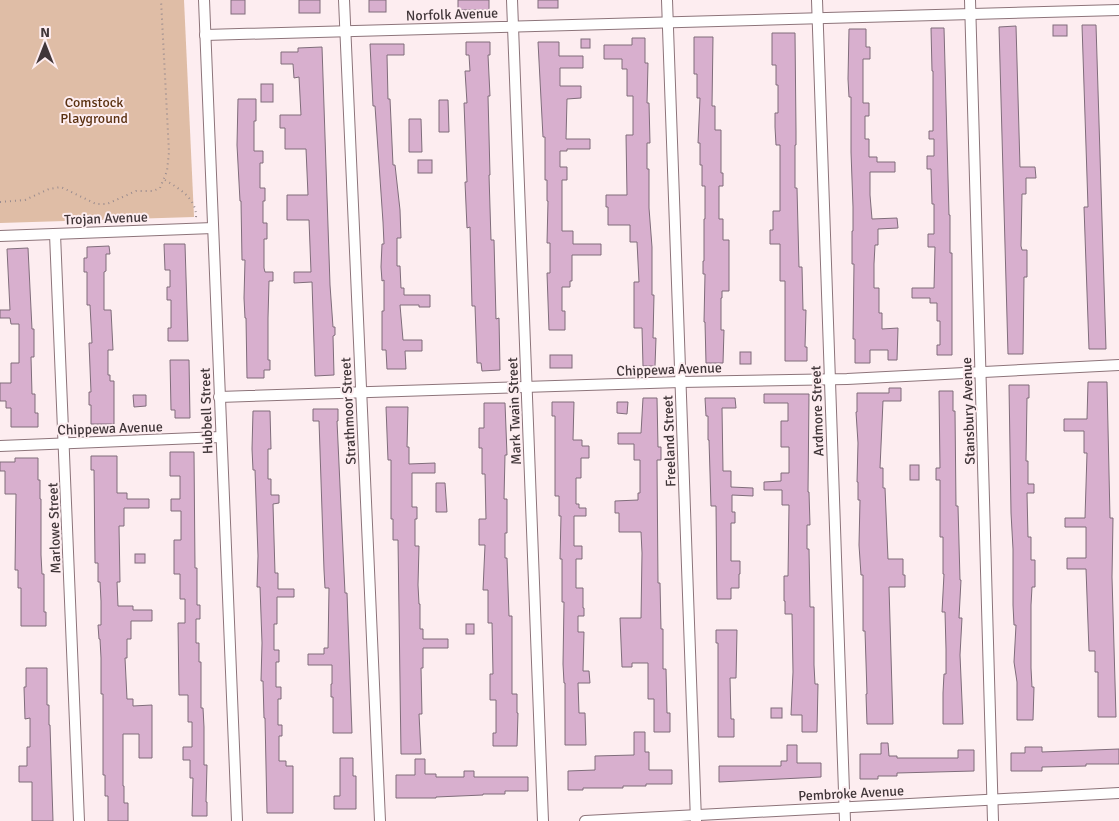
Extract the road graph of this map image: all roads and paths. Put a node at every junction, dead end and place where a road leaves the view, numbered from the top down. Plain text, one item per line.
1 (161, 0) edge
2 (204, 0) edge
3 (344, 0) edge
4 (512, 0) edge
5 (667, 0) edge
6 (817, 0) edge
7 (970, 0) edge
8 (1119, 10) edge
9 (971, 14) junction
10 (818, 18) junction
11 (668, 22) junction
12 (513, 26) junction
13 (345, 31) junction
14 (205, 35) junction
15 (165, 180) junction
16 (0, 202) edge
17 (196, 215) dead end
18 (212, 228) junction
19 (55, 234) junction
20 (0, 236) edge
21 (1119, 365) edge
22 (980, 372) junction
23 (830, 379) junction
24 (681, 382) junction
25 (527, 387) junction
26 (361, 392) junction
27 (219, 397) junction
28 (221, 437) junction
29 (64, 444) junction
30 (0, 446) edge
31 (1119, 793) edge
32 (992, 800) junction
33 (845, 808) junction
34 (696, 818) edge
35 (79, 821) edge
36 (237, 821) edge
37 (380, 821) edge
38 (543, 821) edge
39 (585, 821) edge
40 (845, 821) edge
41 (993, 821) edge

1 - 15 path
2 - 14 street, Hubbell Street
3 - 13 street, Strathmoor Street
4 - 12 street, Mark Twain Street
5 - 11 street, Freeland Street
6 - 10 street, Ardmore Street
7 - 9 street, Stansbury Avenue
8 - 9 street, Norfolk Avenue
9 - 10 street, Norfolk Avenue
9 - 22 street, Stansbury Avenue
10 - 11 street, Norfolk Avenue
10 - 23 street, Ardmore Street
11 - 12 street, Norfolk Avenue
11 - 24 street, Freeland Street
12 - 13 street, Norfolk Avenue
12 - 25 street, Mark Twain Street
13 - 14 street, Norfolk Avenue
13 - 26 street, Strathmoor Street
14 - 18 street, Hubbell Street
15 - 16 path
15 - 17 path
18 - 19 street, Trojan Avenue
18 - 27 street, Hubbell Street
19 - 20 street, Trojan Avenue
19 - 29 street, Marlowe Street
21 - 22 street, Chippewa Avenue
22 - 23 street, Chippewa Avenue
22 - 32 street, Stansbury Avenue
23 - 24 street, Chippewa Avenue
23 - 33 street, Ardmore Street
24 - 25 street, Chippewa Avenue
24 - 34 street, Freeland Street
25 - 26 street, Chippewa Avenue
25 - 38 street, Mark Twain Street
26 - 27 street, Chippewa Avenue
26 - 37 street, Strathmoor Street
27 - 28 street, Hubbell Street
28 - 29 street, Chippewa Avenue
28 - 36 street, Hubbell Street
29 - 30 street, Chippewa Avenue
29 - 35 street, Marlowe Street
31 - 32 street, Pembroke Avenue
32 - 33 street, Pembroke Avenue
32 - 41 street, Stansbury Avenue
33 - 34 street, Pembroke Avenue
33 - 40 street, Ardmore Street
34 - 39 street, Pembroke Avenue

